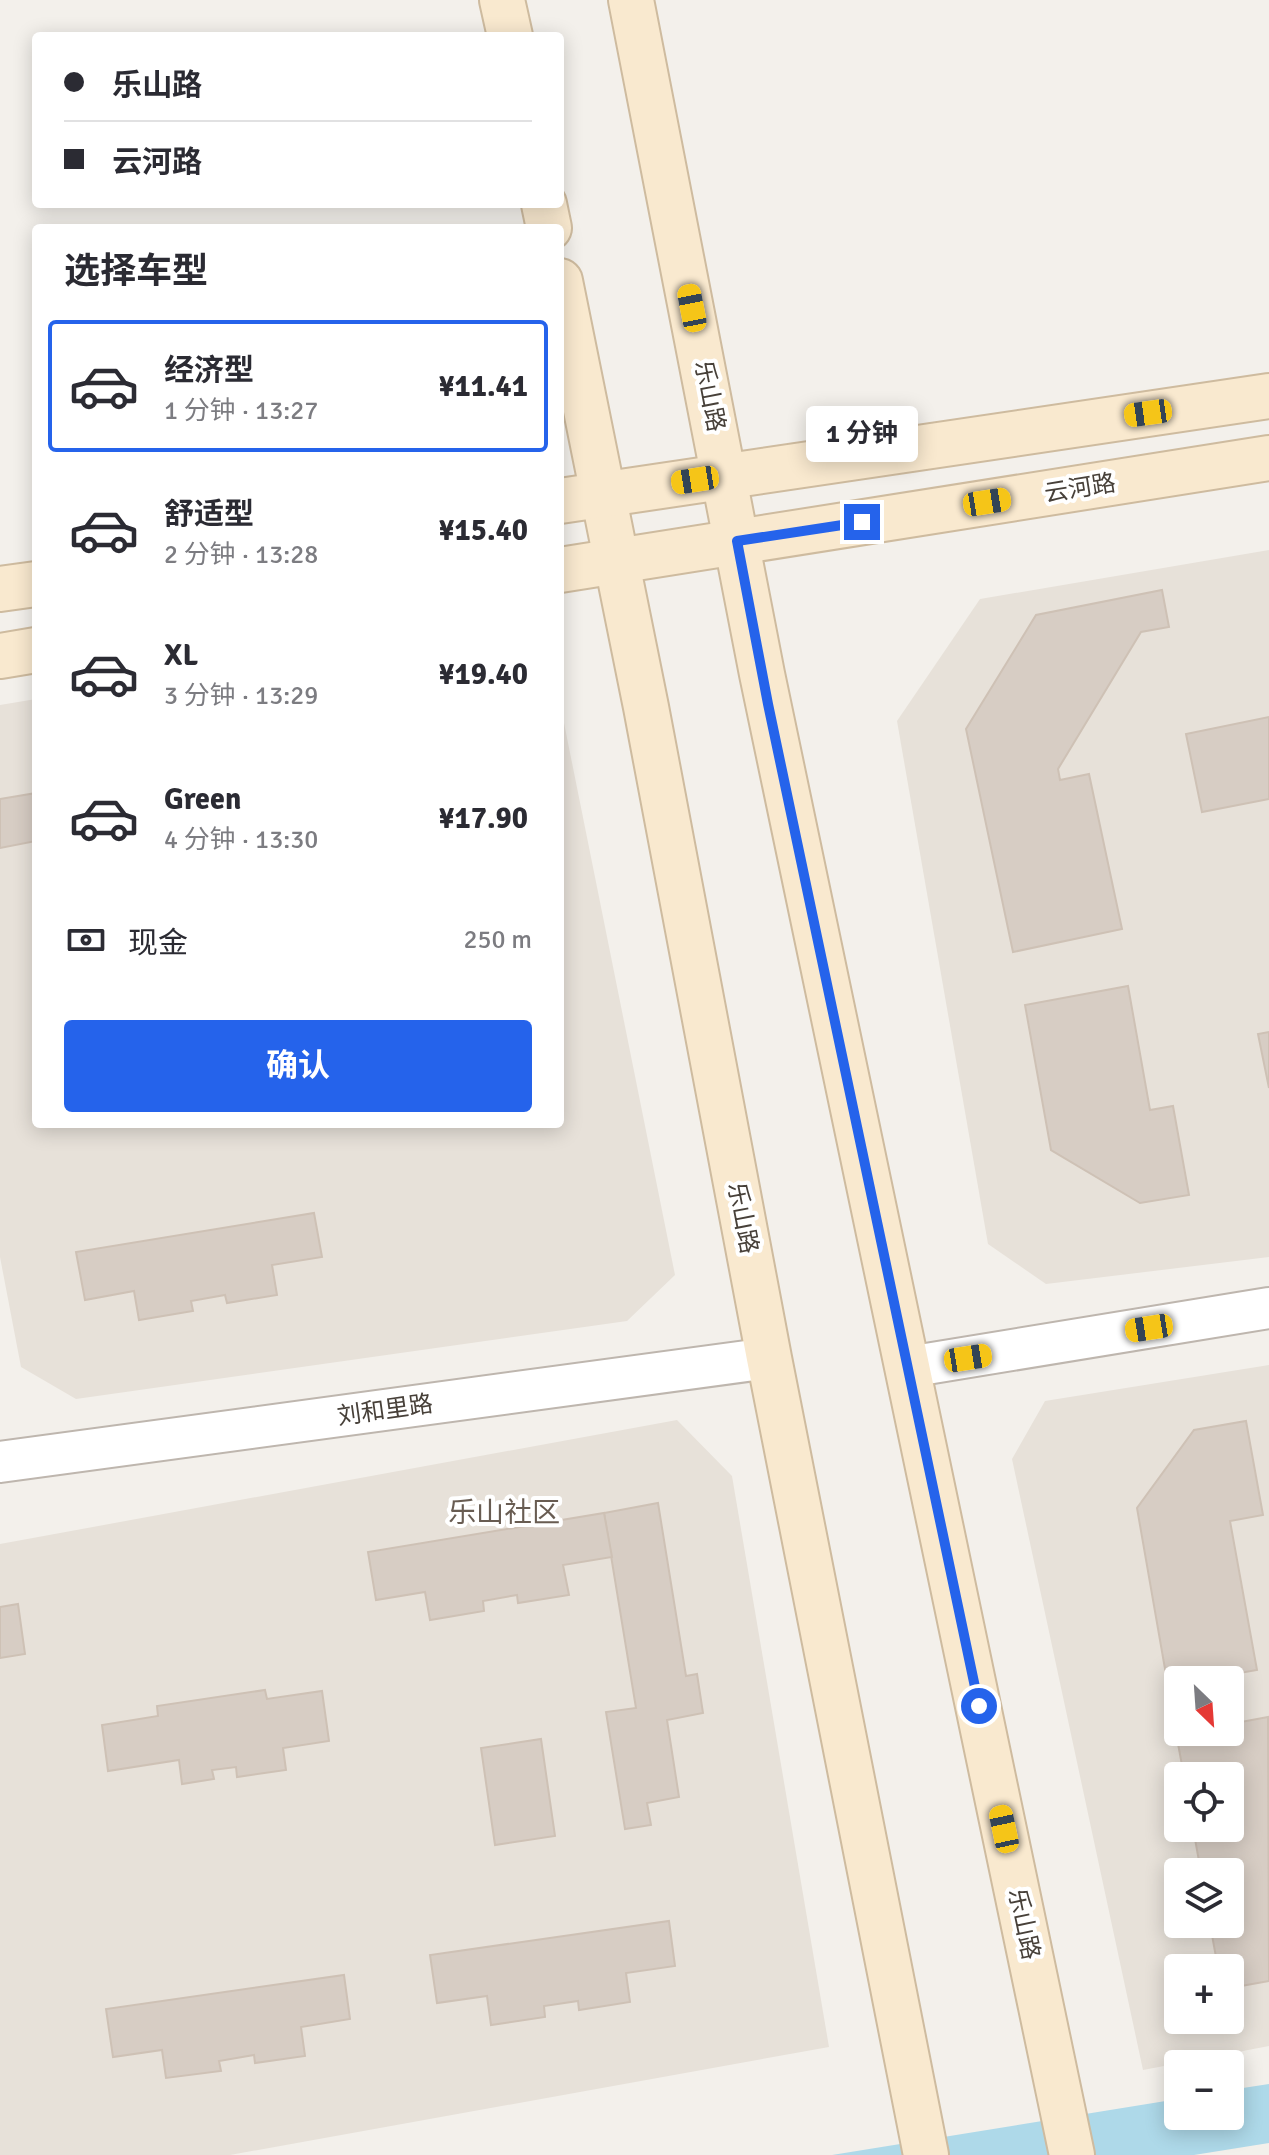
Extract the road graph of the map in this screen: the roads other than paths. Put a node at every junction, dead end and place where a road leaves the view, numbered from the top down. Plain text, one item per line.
1 (502, 0) edge
2 (631, 0) edge
3 (509, 32) edge
4 (564, 301) edge
5 (1269, 396) edge
6 (1269, 458) edge
7 (725, 475) junction
8 (603, 494) junction
9 (564, 500) edge
10 (737, 541) junction
11 (616, 562) junction
12 (564, 569) edge
13 (32, 585) edge
14 (0, 589) edge
15 (32, 651) edge
16 (0, 656) edge
17 (1269, 1308) edge
18 (769, 1358) junction
19 (908, 1367) junction
20 (0, 1461) edge
21 (924, 2141) edge
22 (1072, 2155) edge

1 - 3 main road
2 - 7 main road, 乐山路
4 - 8 main road, 乐山路
5 - 7 main road
6 - 10 main road, 云河路
7 - 8 main road
7 - 10 main road, 乐山路
8 - 9 main road
8 - 11 main road, 乐山路
10 - 11 main road, 云河路
10 - 19 main road, 乐山路
11 - 12 main road, 云河路
11 - 18 main road, 乐山路
13 - 14 main road
15 - 16 main road
17 - 19 street
18 - 20 street, 刘和里路
18 - 21 main road, 乐山路
19 - 22 main road, 乐山路

